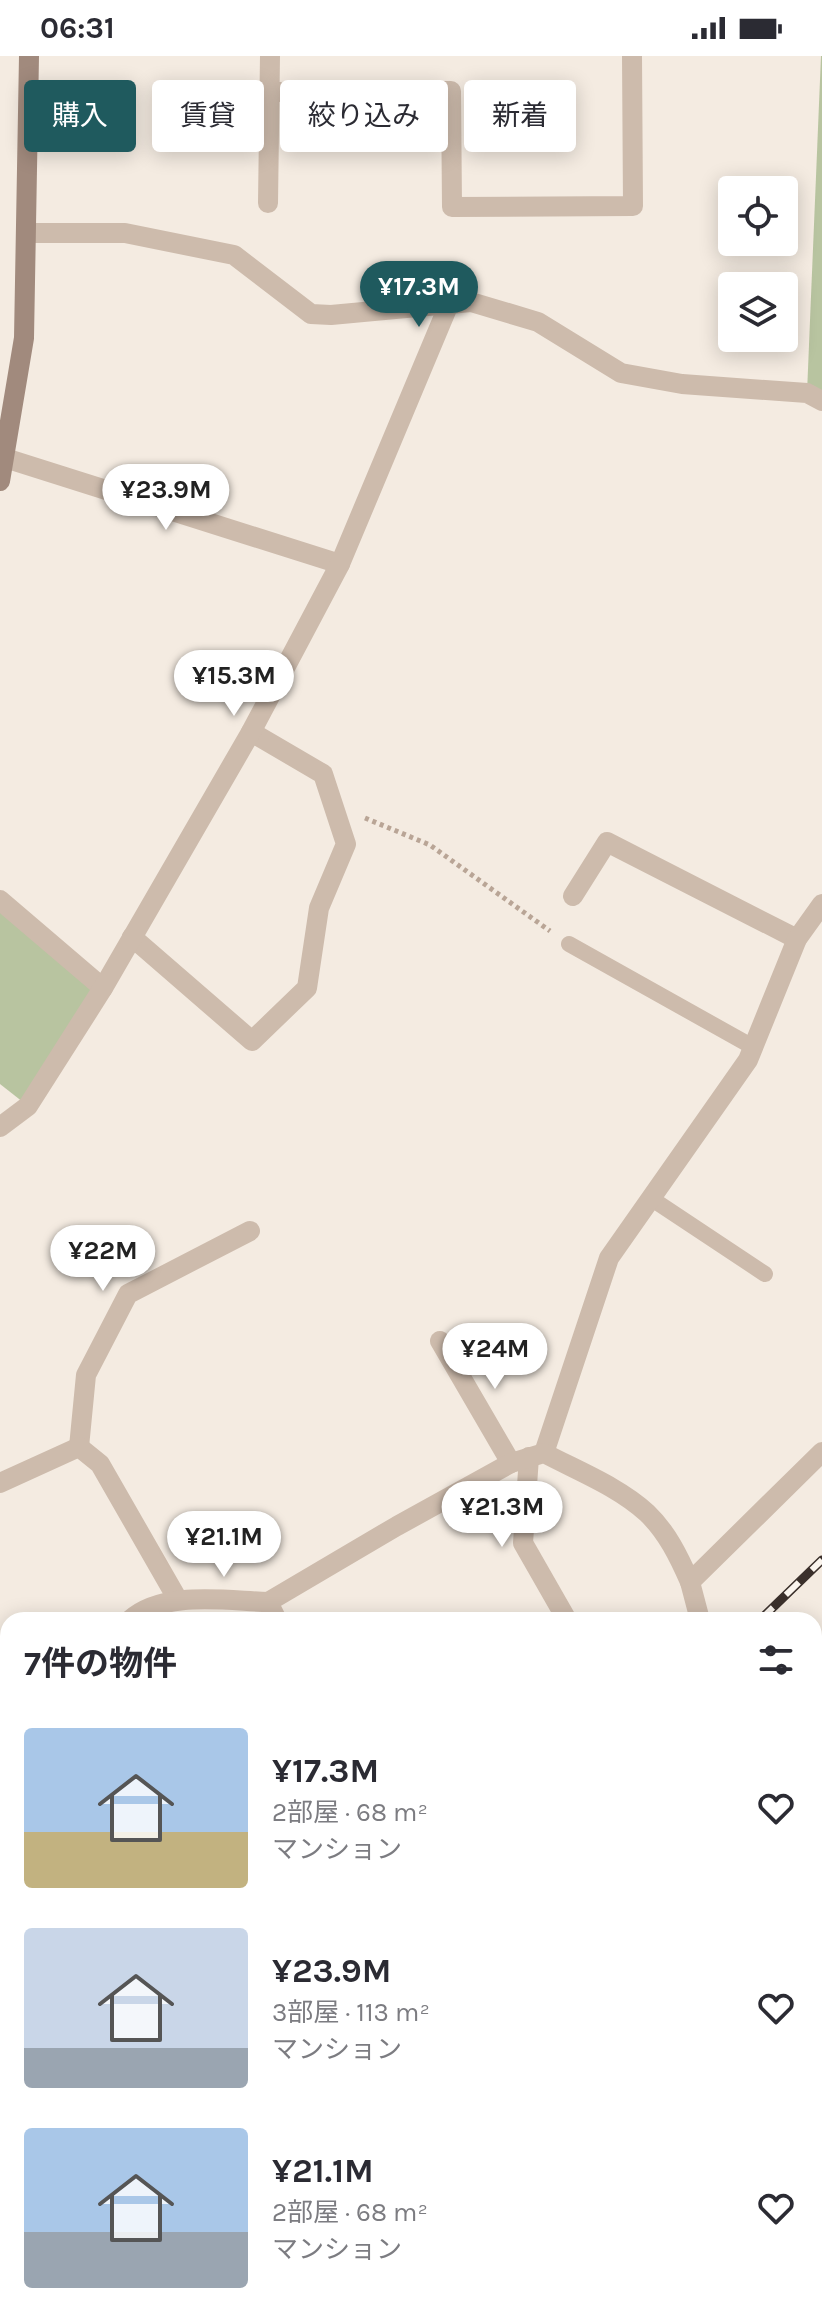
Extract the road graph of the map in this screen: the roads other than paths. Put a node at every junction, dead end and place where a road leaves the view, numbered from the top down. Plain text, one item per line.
1 (29, 56) edge
2 (270, 56) edge
3 (632, 56) edge
4 (270, 92) junction
5 (268, 203) dead end
6 (27, 233) junction
7 (449, 304) junction
8 (822, 401) edge
9 (5, 458) junction
10 (0, 481) edge
11 (340, 564) junction
12 (251, 732) junction
13 (573, 896) dead end
14 (0, 900) edge
15 (822, 904) edge
16 (132, 937) junction
17 (797, 939) junction
18 (569, 944) road end
19 (103, 988) junction
20 (753, 1047) junction
21 (0, 1127) edge
22 (652, 1199) junction
23 (250, 1231) dead end
24 (765, 1274) dead end
25 (440, 1341) dead end
26 (79, 1447) junction
27 (822, 1452) edge
28 (528, 1458) junction
29 (0, 1483) edge
30 (690, 1582) junction
31 (178, 1600) junction
32 (273, 1611) edge
33 (141, 1612) edge
34 (562, 1612) edge
35 (698, 1612) edge

1 - 6 street
2 - 4 street
3 - 4 street
4 - 5 street
6 - 7 street
6 - 9 street
7 - 8 street
7 - 11 street
9 - 10 street
9 - 11 street
11 - 12 street
12 - 16 street
12 - 16 street
13 - 17 street
14 - 19 street
15 - 17 street
16 - 19 street
17 - 20 street
18 - 20 lane
19 - 21 street
20 - 22 street
22 - 24 lane
22 - 28 street
23 - 26 street
25 - 28 street
26 - 29 street
26 - 31 street
27 - 30 street
28 - 30 street
28 - 32 street
28 - 34 street
30 - 35 street
31 - 32 street
31 - 33 street

